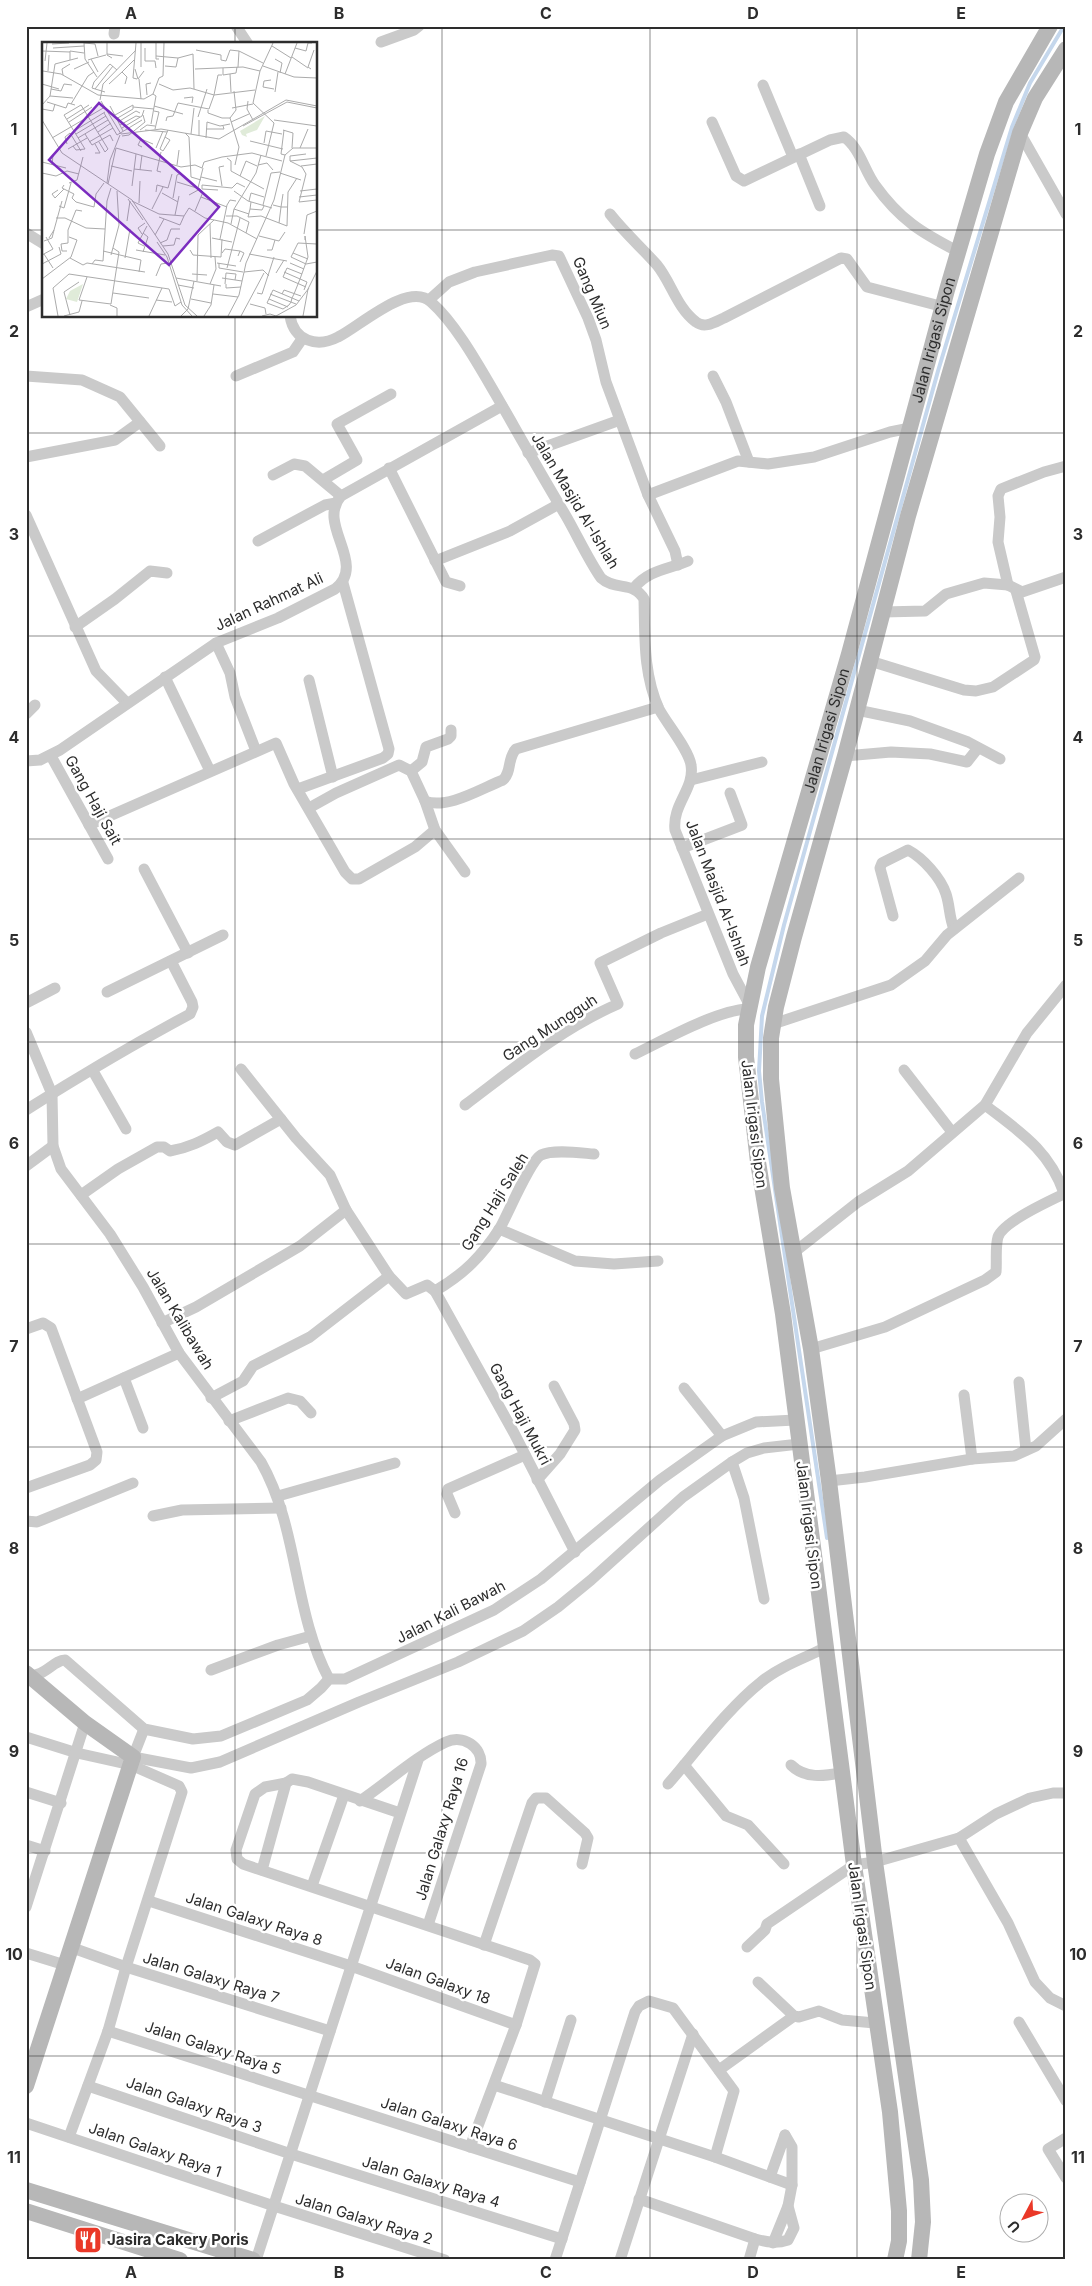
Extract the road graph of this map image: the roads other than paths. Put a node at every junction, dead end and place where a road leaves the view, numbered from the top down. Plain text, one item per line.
1 (236, 26) edge
2 (419, 26) edge
3 (1050, 26) edge
4 (247, 42) edge
5 (382, 42) dead end
6 (1066, 49) edge
7 (763, 85) dead end
8 (712, 122) dead end
9 (1020, 133) junction
10 (796, 156) junction
11 (820, 206) dead end
12 (610, 214) dead end
13 (1066, 214) edge
14 (26, 233) edge
15 (42, 243) edge
16 (959, 252) junction
17 (42, 300) edge
18 (429, 300) junction
19 (26, 307) edge
20 (944, 307) junction
21 (290, 318) edge
22 (302, 339) junction
23 (26, 376) edge
24 (236, 376) dead end
25 (713, 376) dead end
26 (391, 394) dead end
27 (502, 406) junction
28 (620, 420) junction
29 (140, 422) junction
30 (910, 428) junction
31 (160, 446) dead end
32 (528, 453) junction
33 (26, 457) edge
34 (749, 462) junction
35 (1066, 466) edge
36 (390, 468) junction
37 (273, 475) dead end
38 (323, 480) junction
39 (648, 495) junction
40 (338, 499) junction
41 (559, 504) junction
42 (26, 515) edge
43 (258, 541) dead end
44 (435, 561) junction
45 (167, 573) dead end
46 (1066, 577) edge
47 (343, 583) junction
48 (460, 586) dead end
49 (634, 588) junction
50 (1012, 588) junction
51 (883, 612) junction
52 (75, 626) junction
53 (216, 643) junction
54 (870, 661) junction
55 (165, 677) junction
56 (309, 680) dead end
57 (127, 702) junction
58 (35, 705) dead end
59 (658, 707) junction
60 (857, 710) junction
61 (26, 714) edge
62 (451, 730) dead end
63 (978, 748) junction
64 (256, 751) junction
65 (51, 756) junction
66 (845, 756) junction
67 (1000, 759) dead end
68 (26, 761) edge
69 (762, 762) dead end
70 (210, 771) junction
71 (411, 771) junction
72 (333, 777) junction
73 (690, 780) junction
74 (298, 789) junction
75 (730, 793) dead end
76 (426, 801) junction
77 (309, 808) junction
78 (89, 825) junction
79 (435, 830) junction
80 (682, 848) junction
81 (108, 859) dead end
82 (144, 869) dead end
83 (465, 872) dead end
84 (1019, 878) dead end
85 (708, 914) junction
86 (893, 916) dead end
87 (954, 929) junction
88 (223, 935) dead end
89 (188, 952) junction
90 (171, 961) junction
91 (1066, 985) edge
92 (55, 988) dead end
93 (107, 992) dead end
94 (26, 1003) edge
95 (748, 1007) junction
96 (26, 1032) edge
97 (761, 1037) junction
98 (635, 1054) dead end
99 (241, 1069) dead end
100 (904, 1070) dead end
101 (93, 1071) junction
102 (52, 1094) junction
103 (465, 1105) dead end
104 (985, 1105) junction
105 (26, 1110) edge
106 (281, 1119) junction
107 (126, 1129) dead end
108 (952, 1132) junction
109 (53, 1146) junction
110 (594, 1154) dead end
111 (26, 1166) edge
112 (1065, 1193) edge
113 (81, 1195) junction
114 (346, 1210) junction
115 (499, 1229) junction
116 (792, 1254) junction
117 (658, 1260) dead end
118 (390, 1276) junction
119 (436, 1291) junction
120 (162, 1323) junction
121 (26, 1329) edge
122 (811, 1349) junction
123 (179, 1354) junction
124 (124, 1378) junction
125 (1019, 1382) dead end
126 (554, 1386) dead end
127 (684, 1388) dead end
128 (964, 1394) dead end
129 (211, 1398) junction
130 (77, 1399) junction
131 (311, 1413) dead end
132 (1066, 1419) edge
133 (228, 1420) junction
134 (795, 1420) junction
135 (143, 1428) dead end
136 (722, 1436) junction
137 (799, 1444) junction
138 (1026, 1450) junction
139 (525, 1455) junction
140 (972, 1459) junction
141 (732, 1462) junction
142 (395, 1463) dead end
143 (537, 1480) junction
144 (829, 1480) junction
145 (133, 1483) dead end
146 (26, 1488) edge
147 (279, 1502) junction
148 (455, 1513) dead end
149 (153, 1516) dead end
150 (26, 1521) edge
151 (575, 1552) junction
152 (764, 1598) dead end
153 (311, 1636) junction
154 (825, 1648) junction
155 (211, 1670) dead end
156 (32, 1674) edge
157 (328, 1679) junction
158 (85, 1723) junction
159 (142, 1733) junction
160 (26, 1736) edge
161 (76, 1753) junction
162 (133, 1758) junction
163 (418, 1760) junction
164 (684, 1765) junction
165 (791, 1765) dead end
166 (841, 1773) junction
167 (286, 1783) junction
168 (668, 1784) dead end
169 (26, 1792) edge
170 (1066, 1793) edge
171 (344, 1795) junction
172 (360, 1801) junction
173 (61, 1803) junction
174 (400, 1813) junction
175 (959, 1838) junction
176 (26, 1845) edge
177 (45, 1851) junction
178 (582, 1864) dead end
179 (784, 1864) dead end
180 (864, 1864) junction
181 (262, 1870) junction
182 (312, 1886) junction
183 (148, 1901) junction
184 (27, 1902) edge
185 (370, 1907) junction
186 (428, 1926) junction
187 (484, 1945) junction
188 (747, 1947) dead end
189 (78, 1949) junction
190 (26, 1954) edge
191 (65, 1965) junction
192 (351, 1966) junction
193 (126, 1967) junction
194 (758, 1982) dead end
195 (1066, 2006) edge
196 (794, 2016) junction
197 (571, 2020) dead end
198 (1019, 2022) dead end
199 (875, 2023) junction
200 (516, 2025) junction
201 (108, 2030) junction
202 (330, 2031) junction
203 (693, 2034) junction
204 (720, 2070) junction
205 (494, 2085) junction
206 (26, 2086) edge
207 (88, 2086) junction
208 (310, 2094) junction
209 (1066, 2101) edge
210 (545, 2102) junction
211 (600, 2120) junction
212 (26, 2123) edge
213 (70, 2137) junction
214 (659, 2138) junction
215 (1066, 2138) edge
216 (470, 2148) junction
217 (291, 2154) junction
218 (715, 2156) junction
219 (770, 2177) junction
220 (1066, 2178) edge
221 (580, 2182) junction
222 (792, 2185) junction
223 (26, 2190) edge
224 (639, 2200) junction
225 (274, 2206) junction
226 (26, 2212) edge
227 (562, 2239) junction
228 (755, 2239) junction
229 (623, 2259) edge
230 (897, 2259) edge
231 (180, 2260) edge
232 (254, 2260) edge
233 (445, 2260) edge
234 (555, 2260) edge
235 (748, 2260) edge
236 (919, 2260) edge

1 - 4 street
2 - 5 street
3 - 16 street, Jalan Irigasi Sipon
6 - 9 street, Jalan Irigasi Sipon
7 - 10 street
8 - 10 street
9 - 13 street
9 - 51 street, Jalan Irigasi Sipon
10 - 11 street
10 - 16 street
12 - 20 street
14 - 15 street
16 - 20 street, Jalan Irigasi Sipon
17 - 19 street
18 - 22 street
18 - 27 street, Jalan Masjid Al-Ishlah
18 - 28 street, Gang Miun
20 - 30 street, Jalan Irigasi Sipon
21 - 22 street
22 - 24 street
23 - 29 street
25 - 34 street
26 - 38 street
27 - 32 street, Jalan Masjid Al-Ishlah
27 - 36 street
28 - 32 street
28 - 39 street
29 - 31 street
29 - 33 street
30 - 34 street
30 - 95 street, Jalan Irigasi Sipon
32 - 41 street, Jalan Masjid Al-Ishlah
34 - 39 street
35 - 50 street
36 - 40 street
36 - 44 street
37 - 38 street
38 - 40 street
39 - 49 street
40 - 43 street
40 - 47 street, Jalan Rahmat Ali
41 - 44 street
41 - 49 street, Jalan Masjid Al-Ishlah
42 - 52 street
44 - 48 street
45 - 52 street
46 - 50 street
47 - 53 street, Jalan Rahmat Ali
47 - 72 street
49 - 59 street
50 - 51 street
50 - 54 street
51 - 54 street, Jalan Irigasi Sipon
52 - 57 street
53 - 55 street, Jalan Rahmat Ali
53 - 64 street
54 - 60 street, Jalan Irigasi Sipon
55 - 57 street, Jalan Rahmat Ali
55 - 70 street
56 - 72 street
57 - 65 street, Jalan Rahmat Ali
58 - 61 street
59 - 73 street
59 - 76 street
60 - 63 street
60 - 66 street, Jalan Irigasi Sipon
62 - 71 street
63 - 66 street
63 - 67 street
64 - 70 street
64 - 74 street
65 - 68 street, Jalan Rahmat Ali
65 - 78 street, Gang Haji Sait
66 - 97 street, Jalan Irigasi Sipon
69 - 73 street
70 - 78 street
71 - 76 street
71 - 77 street
72 - 74 street
73 - 80 street, Jalan Masjid Al-Ishlah
74 - 77 street
75 - 80 street
76 - 79 street
77 - 79 street
78 - 81 street, Gang Haji Sait
79 - 83 street
80 - 85 street, Jalan Masjid Al-Ishlah
82 - 89 street
84 - 87 street
85 - 95 street, Jalan Masjid Al-Ishlah
85 - 103 street, Gang Mungguh
86 - 87 street
87 - 97 street
88 - 89 street
89 - 90 street
90 - 93 street
90 - 101 street
91 - 104 street
92 - 94 street
95 - 97 street, Jalan Irigasi Sipon
95 - 98 street
96 - 102 street, Jalan Kalibawah
97 - 116 street, Jalan Irigasi Sipon
97 - 134 street, Jalan Irigasi Sipon
99 - 106 street
100 - 108 street
101 - 102 street
101 - 107 street
102 - 105 street
102 - 109 street, Jalan Kalibawah
104 - 108 street
104 - 112 street
106 - 113 street
106 - 114 street
108 - 116 street
109 - 111 street
109 - 113 street, Jalan Kalibawah
110 - 115 street, Gang Haji Saleh
112 - 122 street
113 - 120 street, Jalan Kalibawah
114 - 118 street
114 - 120 street
115 - 117 street
115 - 119 street, Gang Haji Saleh
116 - 122 street, Jalan Irigasi Sipon
118 - 119 street
118 - 129 street
119 - 139 street, Gang Haji Mukri
120 - 123 street, Jalan Kalibawah
121 - 130 street
122 - 144 street, Jalan Irigasi Sipon
123 - 124 street
123 - 129 street, Jalan Kalibawah
124 - 130 street
124 - 135 street
125 - 138 street
126 - 143 street
127 - 136 street
128 - 140 street
129 - 133 street, Jalan Kalibawah
130 - 146 street
131 - 133 street
132 - 138 street
133 - 147 street, Jalan Kalibawah
134 - 136 street, Jalan Kali Bawah
134 - 137 street, Jalan Irigasi Sipon
136 - 151 street, Jalan Kali Bawah
137 - 141 street
137 - 154 street, Jalan Irigasi Sipon
138 - 140 street
139 - 143 street, Gang Haji Mukri
139 - 148 street
140 - 144 street
141 - 152 street
141 - 162 street
142 - 147 street
143 - 151 street, Gang Haji Mukri
144 - 180 street, Jalan Irigasi Sipon
145 - 150 street
147 - 149 street
147 - 153 street, Jalan Kalibawah
151 - 157 street, Jalan Kali Bawah
153 - 155 street
153 - 157 street, Jalan Kalibawah
154 - 164 street
154 - 166 street, Jalan Irigasi Sipon
156 - 158 street
156 - 159 street
157 - 159 street
158 - 161 street
158 - 162 street
159 - 162 street
160 - 161 street
161 - 162 street
161 - 173 street
162 - 183 street
162 - 189 street
163 - 172 street
163 - 174 street
163 - 186 street, Jalan Galaxy Raya 16
164 - 168 street
164 - 179 street
165 - 166 street
166 - 180 street, Jalan Irigasi Sipon
167 - 171 street
167 - 181 street
167 - 181 street
169 - 173 street
170 - 175 street
171 - 172 street
171 - 182 street
172 - 174 street
173 - 177 street
174 - 185 street
175 - 180 street
175 - 195 street
176 - 177 street
177 - 184 street
178 - 187 street
180 - 188 street
180 - 199 street, Jalan Irigasi Sipon
180 - 236 street, Jalan Irigasi Sipon
181 - 182 street
182 - 185 street
183 - 192 street, Jalan Galaxy Raya 8
183 - 193 street
185 - 186 street
185 - 192 street
186 - 187 street
187 - 200 street
189 - 191 street
189 - 193 street, Jalan Galaxy Raya 7
190 - 191 street
191 - 206 street
192 - 200 street, Jalan Galaxy 18
192 - 202 street
193 - 201 street
193 - 202 street, Jalan Galaxy Raya 7
194 - 196 street
196 - 199 street
196 - 204 street
197 - 210 street
198 - 209 street
199 - 230 street, Jalan Irigasi Sipon
200 - 205 street
201 - 207 street
201 - 208 street, Jalan Galaxy Raya 5
202 - 208 street
203 - 204 street
203 - 211 street
203 - 214 street
204 - 218 street
205 - 210 street
205 - 216 street
207 - 213 street
207 - 217 street, Jalan Galaxy Raya 3
208 - 216 street, Jalan Galaxy Raya 6
208 - 217 street
210 - 211 street
211 - 214 street
211 - 221 street
212 - 213 street, Jalan Galaxy Raya 1
213 - 225 street, Jalan Galaxy Raya 1
214 - 218 street
214 - 224 street
215 - 220 street
216 - 221 street, Jalan Galaxy Raya 6
217 - 225 street
217 - 227 street, Jalan Galaxy Raya 4
218 - 219 street
219 - 222 street
219 - 222 street
221 - 227 street
222 - 228 street
223 - 232 street
224 - 228 street
224 - 229 street
225 - 232 street
225 - 233 street, Jalan Galaxy Raya 2
226 - 231 street
227 - 234 street
228 - 235 street

